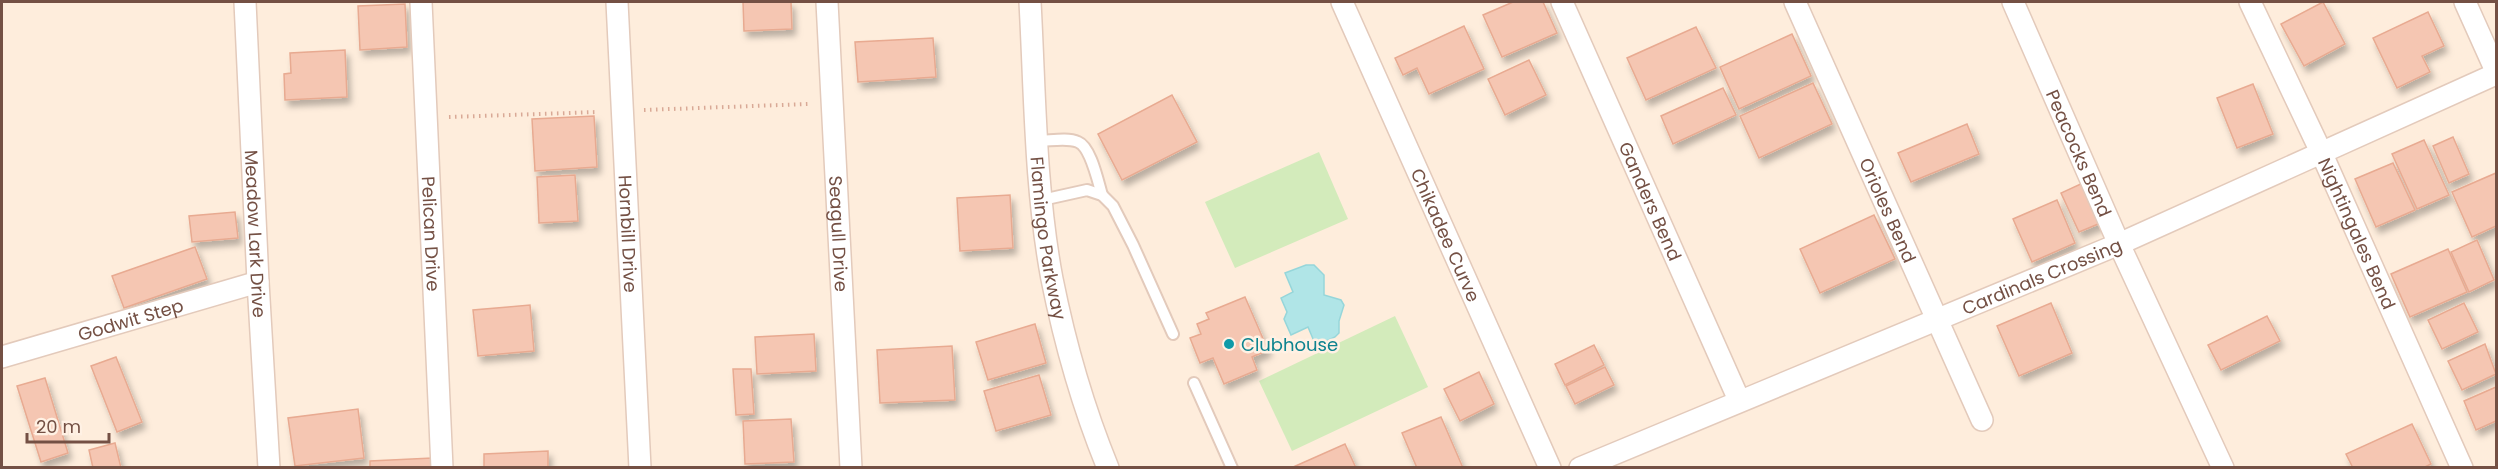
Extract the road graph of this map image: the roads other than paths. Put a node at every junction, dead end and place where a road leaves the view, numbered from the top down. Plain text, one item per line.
1 (245, 2) edge
2 (421, 2) edge
3 (617, 2) edge
4 (827, 2) edge
5 (1030, 2) edge
6 (1342, 2) edge
7 (1562, 2) edge
8 (1795, 2) edge
9 (2013, 2) edge
10 (2250, 2) edge
11 (2465, 2) edge
12 (2496, 73) edge
13 (1038, 141) junction
14 (2321, 152) junction
15 (1102, 195) junction
16 (1042, 200) junction
17 (2119, 244) junction
18 (258, 282) junction
19 (1937, 319) junction
20 (1173, 334) dead end
21 (2, 357) edge
22 (1194, 383) dead end
23 (1739, 400) junction
24 (1982, 420) dead end
25 (269, 468) edge
26 (442, 468) edge
27 (640, 468) edge
28 (851, 468) edge
29 (1108, 468) edge
30 (1232, 468) edge
31 (1550, 468) edge
32 (1580, 468) edge
33 (2223, 468) edge
34 (2462, 468) edge

1 - 18 street, Meadow Lark Drive
2 - 26 street, Pelican Drive
3 - 27 street, Hornbill Drive
4 - 28 street, Seagull Drive
5 - 13 street, Flamingo Parkway
6 - 31 street, Chikadee Curve
7 - 23 street, Ganders Bend
8 - 19 street, Orioles Bend
9 - 17 street, Peacocks Bend
10 - 14 street, Nightingales Bend
11 - 12 street
12 - 14 street, Cardinals Crossing
13 - 15 lane
13 - 16 street, Flamingo Parkway
14 - 17 street, Cardinals Crossing
14 - 34 street, Nightingales Bend
15 - 16 lane
15 - 20 lane
16 - 29 street, Flamingo Parkway
17 - 19 street, Cardinals Crossing
17 - 33 street, Peacocks Bend
18 - 21 street, Godwit Step
18 - 25 street, Meadow Lark Drive
19 - 23 street, Cardinals Crossing
19 - 24 street, Orioles Bend
22 - 30 lane
23 - 32 street, Cardinals Crossing

